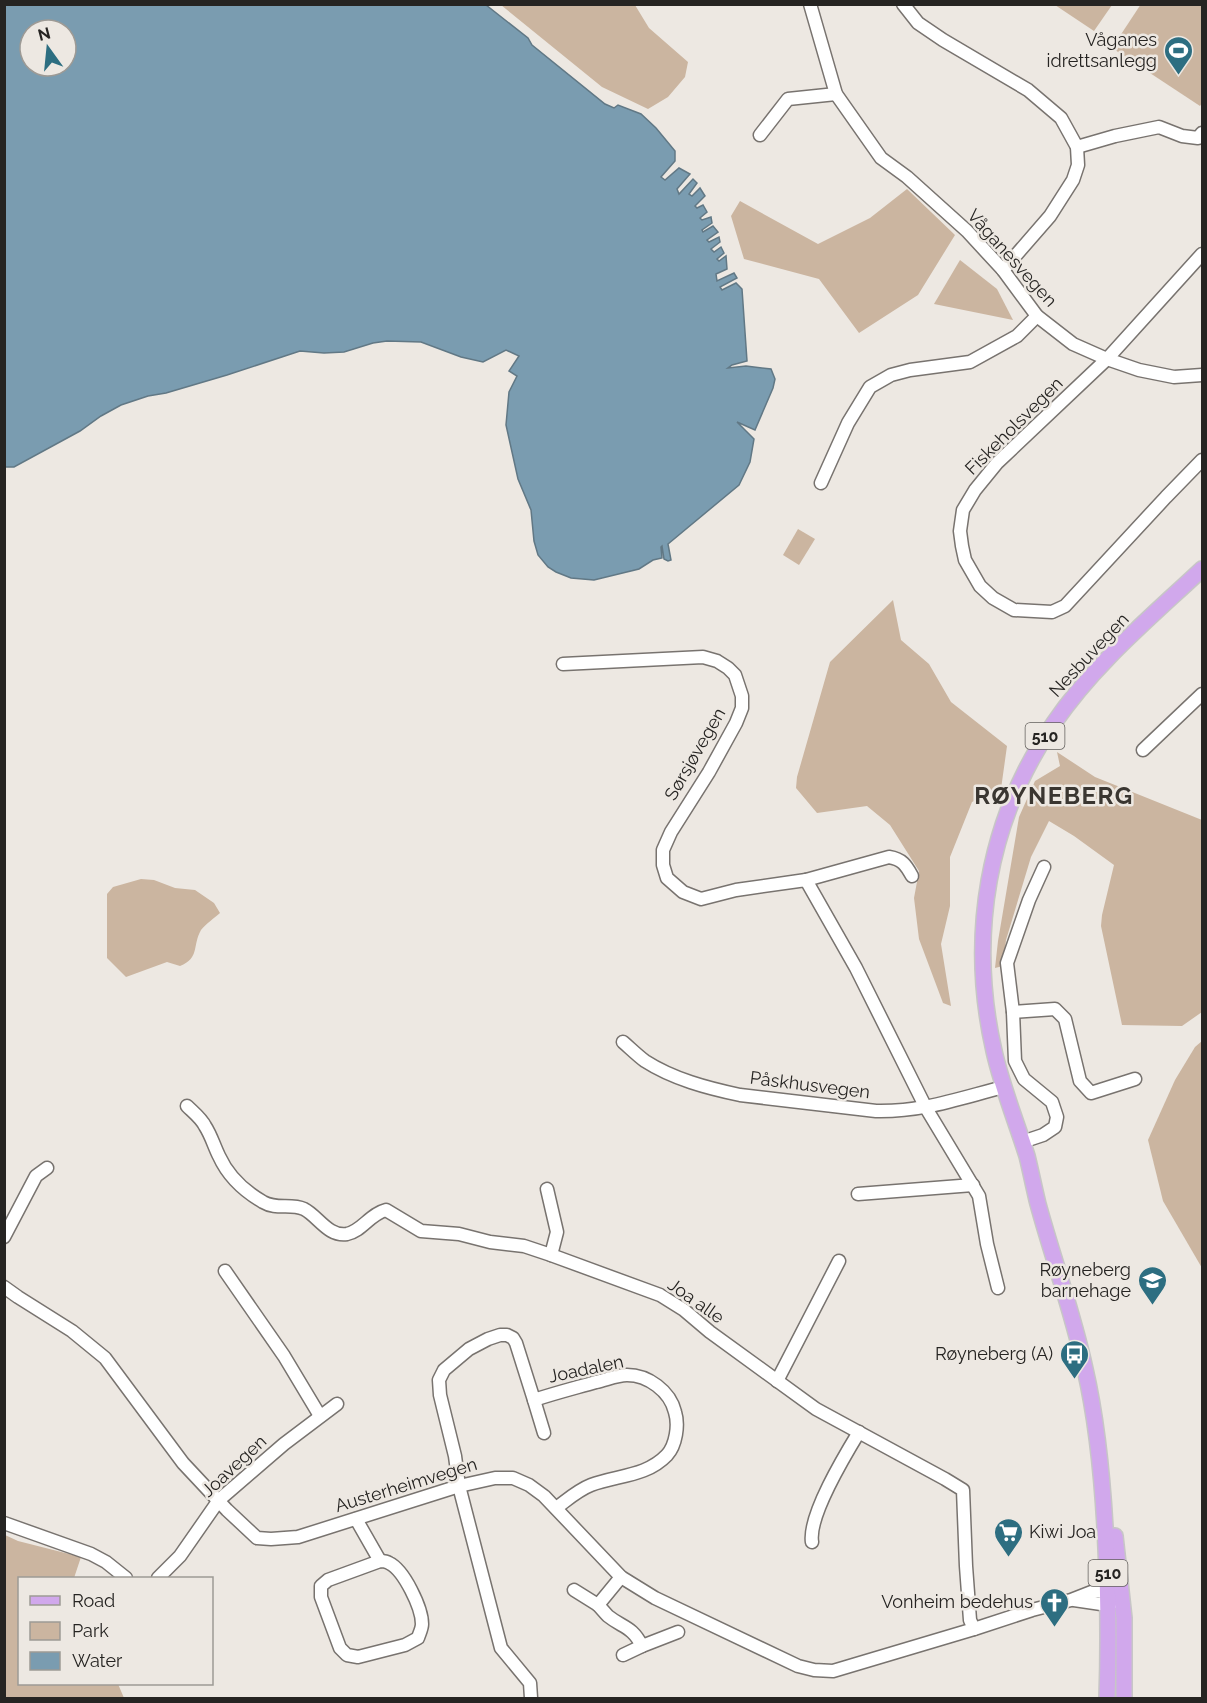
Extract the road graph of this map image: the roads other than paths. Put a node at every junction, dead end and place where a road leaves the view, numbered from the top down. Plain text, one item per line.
1 (810, 4) edge
2 (903, 4) edge
3 (836, 94) junction
4 (1203, 133) edge
5 (760, 135) dead end
6 (1077, 147) junction
7 (1203, 254) edge
8 (1003, 270) junction
9 (1037, 316) junction
10 (1107, 360) junction
11 (1203, 375) edge
12 (1203, 459) edge
13 (821, 483) dead end
14 (1203, 568) edge
15 (563, 664) dead end
16 (1203, 694) edge
17 (1143, 750) dead end
18 (1044, 867) dead end
19 (912, 876) dead end
20 (806, 880) junction
21 (1014, 1012) junction
22 (623, 1042) dead end
23 (1135, 1079) dead end
24 (1000, 1088) junction
25 (187, 1106) dead end
26 (926, 1108) junction
27 (1022, 1142) junction
28 (47, 1168) dead end
29 (973, 1185) junction
30 (547, 1189) dead end
31 (858, 1194) dead end
32 (1038, 1202) junction
33 (4, 1237) edge
34 (551, 1255) junction
35 (839, 1261) dead end
36 (225, 1271) dead end
37 (4, 1287) edge
38 (998, 1288) dead end
39 (777, 1381) junction
40 (534, 1400) junction
41 (337, 1404) dead end
42 (320, 1416) junction
43 (859, 1432) junction
44 (544, 1433) dead end
45 (459, 1486) junction
46 (219, 1500) junction
47 (556, 1508) junction
48 (356, 1519) junction
49 (4, 1523) edge
50 (812, 1542) dead end
51 (380, 1561) junction
52 (621, 1576) junction
53 (125, 1577) edge
54 (159, 1577) edge
55 (574, 1590) dead end
56 (1113, 1598) junction
57 (598, 1605) junction
58 (974, 1629) junction
59 (678, 1632) dead end
60 (642, 1646) junction
61 (623, 1655) dead end
62 (531, 1698) edge
63 (1107, 1698) edge
64 (1124, 1698) edge

1 - 3 street, Våganesvegen
2 - 6 street
3 - 5 street
3 - 8 street, Våganesvegen
4 - 6 street
6 - 8 street
7 - 10 street, Fiskeholsvegen
8 - 9 street, Våganesvegen
9 - 10 street, Våganesvegen
9 - 13 street
10 - 11 street, Våganesvegen
10 - 12 street, Fiskeholsvegen
14 - 24 main road, Nesbuvegen / 510
15 - 20 street, Sørsjøvegen
16 - 17 street
18 - 21 street
19 - 20 street, Sørsjøvegen
20 - 26 street
21 - 23 street
21 - 27 street
22 - 26 street, Påskhusvegen
24 - 26 street, Påskhusvegen
24 - 27 main road, Nesbuvegen / 510
24 - 32 main road, Nesbuvegen / 510
25 - 34 street, Joa alle
26 - 29 street
27 - 32 main road, Nesbuvegen / 510
28 - 33 street
29 - 31 street
29 - 38 street
30 - 34 street
32 - 56 main road, Nesbuvegen / 510
34 - 39 street, Joa alle
35 - 39 street
36 - 42 street
37 - 46 street, Austerheimvegen
39 - 43 street, Joa alle
40 - 44 street, Joadalen
40 - 45 street, Joadalen
40 - 47 street, Joadalen
41 - 42 street, Joavegen
42 - 46 street, Joavegen
43 - 50 street
43 - 58 street, Joa alle
45 - 47 street, Austerheimvegen
45 - 48 street, Austerheimvegen
45 - 62 street
46 - 48 street, Austerheimvegen
46 - 54 street, Joavegen
47 - 52 street, Austerheimvegen
48 - 51 street
49 - 53 street
51 - 51 street
52 - 57 street
52 - 58 street, Austerheimvegen
55 - 57 street
56 - 58 street, Austerheimvegen
56 - 63 main road, Nesbuvegen / 510
56 - 64 main road, Nesbuvegen / 510
57 - 60 street
59 - 60 street
60 - 61 street

